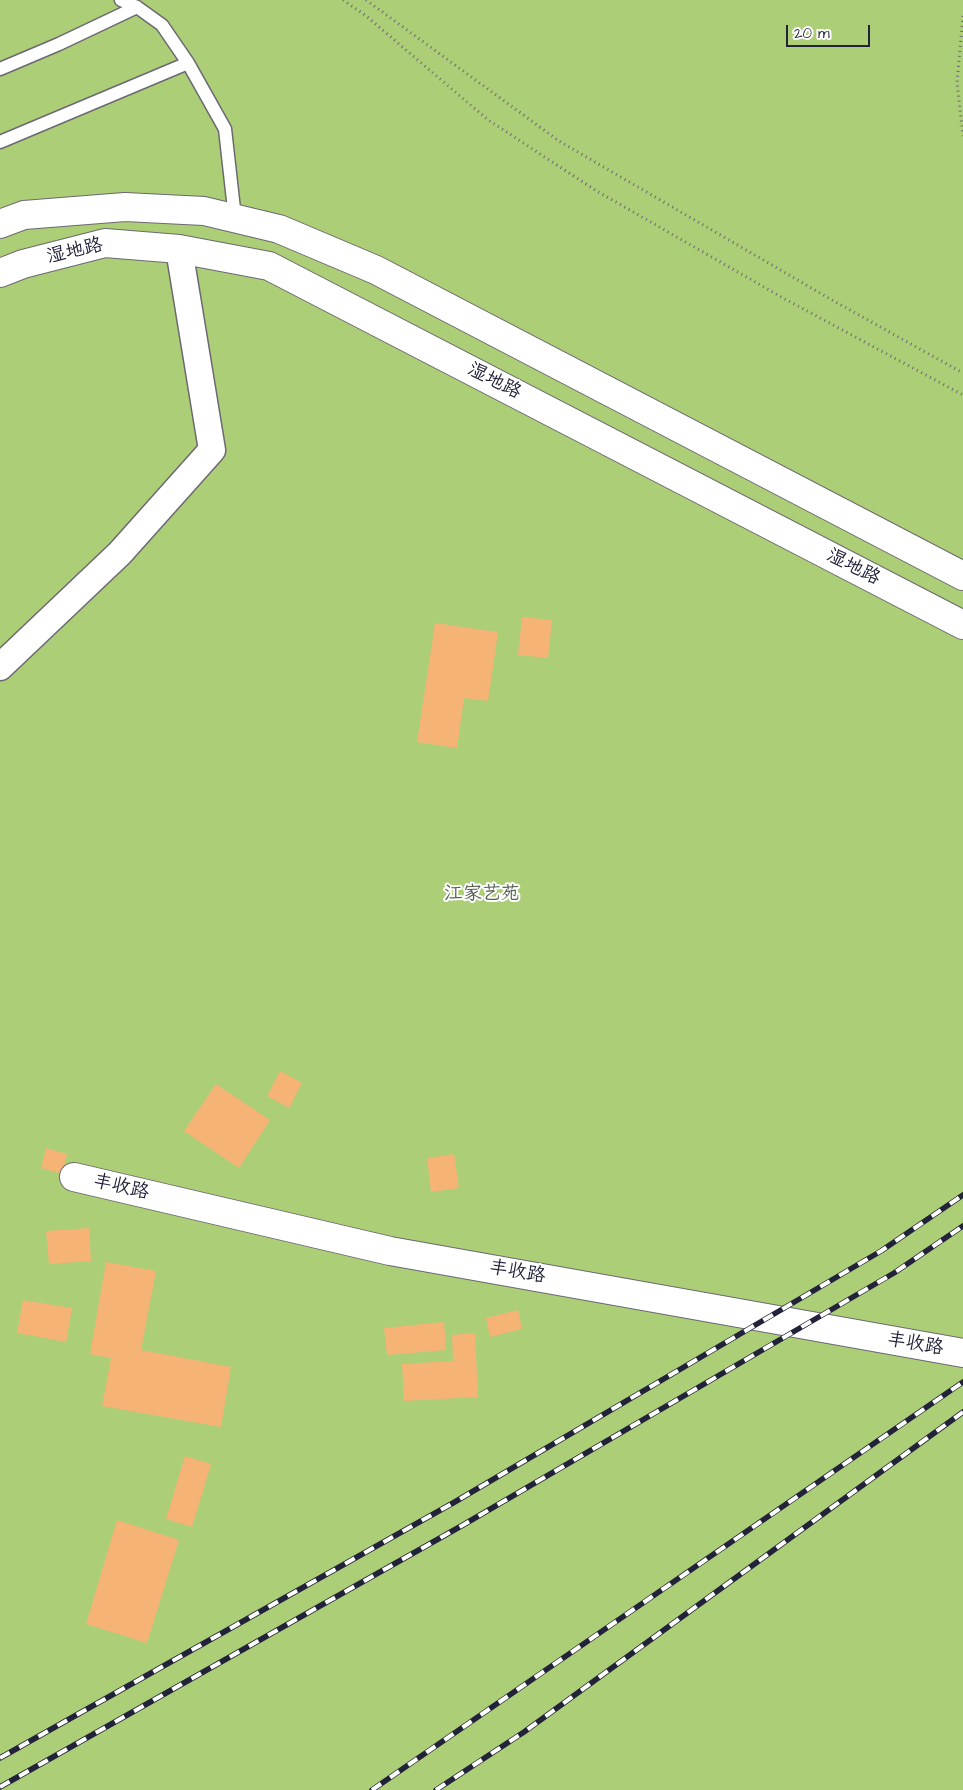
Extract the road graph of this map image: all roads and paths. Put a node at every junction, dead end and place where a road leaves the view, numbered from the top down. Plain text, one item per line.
1 (121, 0) edge
2 (343, 0) edge
3 (366, 0) edge
4 (137, 7) junction
5 (963, 16) edge
6 (188, 63) junction
7 (0, 69) edge
8 (963, 136) edge
9 (0, 142) edge
10 (180, 210) junction
11 (235, 218) junction
12 (0, 224) edge
13 (182, 250) junction
14 (0, 273) edge
15 (963, 372) edge
16 (963, 395) edge
17 (844, 514) junction
18 (825, 554) junction
19 (963, 576) edge
20 (963, 625) edge
21 (0, 667) edge
22 (74, 1176) dead end
23 (963, 1354) edge

1 - 4 lane
2 - 16 path
3 - 15 path
4 - 6 lane
4 - 7 lane
5 - 8 path
6 - 9 lane
6 - 11 lane
10 - 11 street, 湿地路
10 - 12 street, 湿地路
10 - 13 street
11 - 17 street, 湿地路
13 - 14 street, 湿地路
13 - 18 street, 湿地路
13 - 21 street
17 - 18 street
17 - 19 street, 湿地路
18 - 20 street, 湿地路
22 - 23 street, 丰收路

